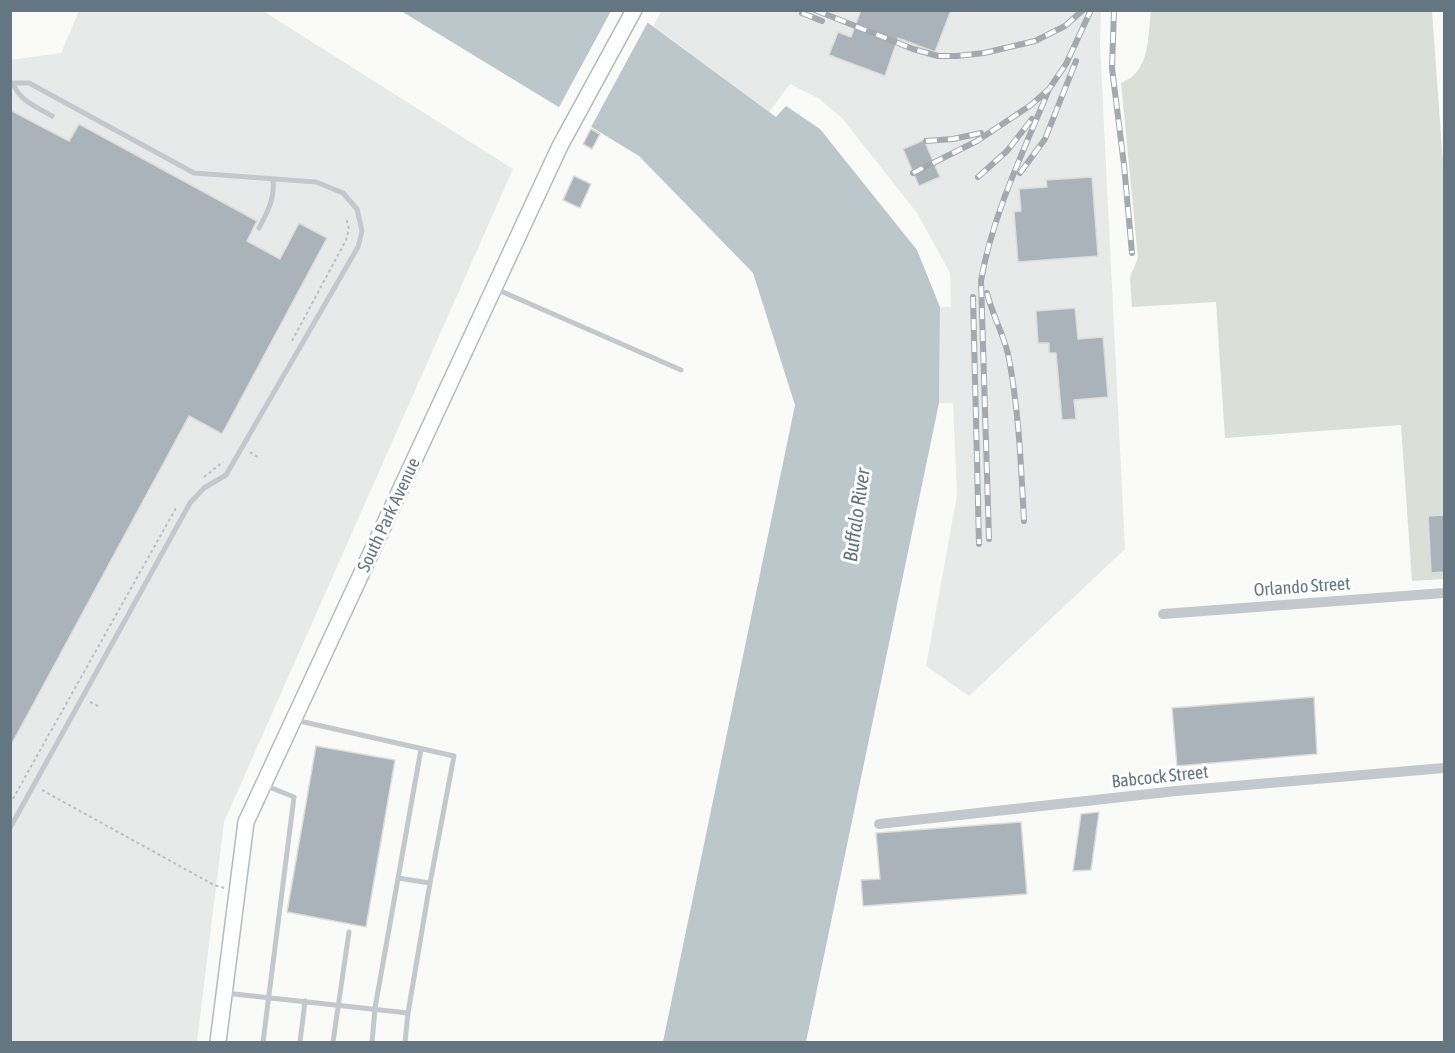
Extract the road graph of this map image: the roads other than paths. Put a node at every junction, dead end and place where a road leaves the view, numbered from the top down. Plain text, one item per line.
1 (634, 10) edge
2 (12, 83) edge
3 (52, 116) dead end
4 (273, 179) junction
5 (259, 228) dead end
6 (494, 288) junction
7 (681, 370) dead end
8 (1444, 593) edge
9 (1163, 614) dead end
10 (294, 720) junction
11 (421, 749) junction
12 (1444, 768) edge
13 (262, 784) junction
14 (879, 824) dead end
15 (10, 828) edge
16 (398, 878) junction
17 (430, 883) junction
18 (349, 932) dead end
19 (225, 993) junction
20 (269, 996) junction
21 (305, 1001) junction
22 (337, 1004) junction
23 (375, 1008) junction
24 (408, 1013) junction
25 (218, 1042) edge
26 (263, 1042) edge
27 (300, 1042) edge
28 (333, 1042) edge
29 (372, 1042) edge
30 (405, 1042) edge

1 - 6 street, South Park Avenue
2 - 3 lane
2 - 4 lane
4 - 5 lane
4 - 15 lane
6 - 7 lane
6 - 10 street, South Park Avenue
8 - 9 street, Orlando Street
10 - 11 lane
10 - 13 street, South Park Avenue
11 - 16 lane
11 - 17 lane
12 - 14 street, Babcock Street
13 - 19 street, South Park Avenue
13 - 20 lane
16 - 17 lane
16 - 23 lane
17 - 24 lane
18 - 22 lane
19 - 20 lane
19 - 25 street, South Park Avenue
20 - 21 lane
20 - 26 lane
21 - 22 lane
21 - 27 lane
22 - 23 lane
22 - 28 lane
23 - 24 lane
23 - 29 lane
24 - 30 lane

